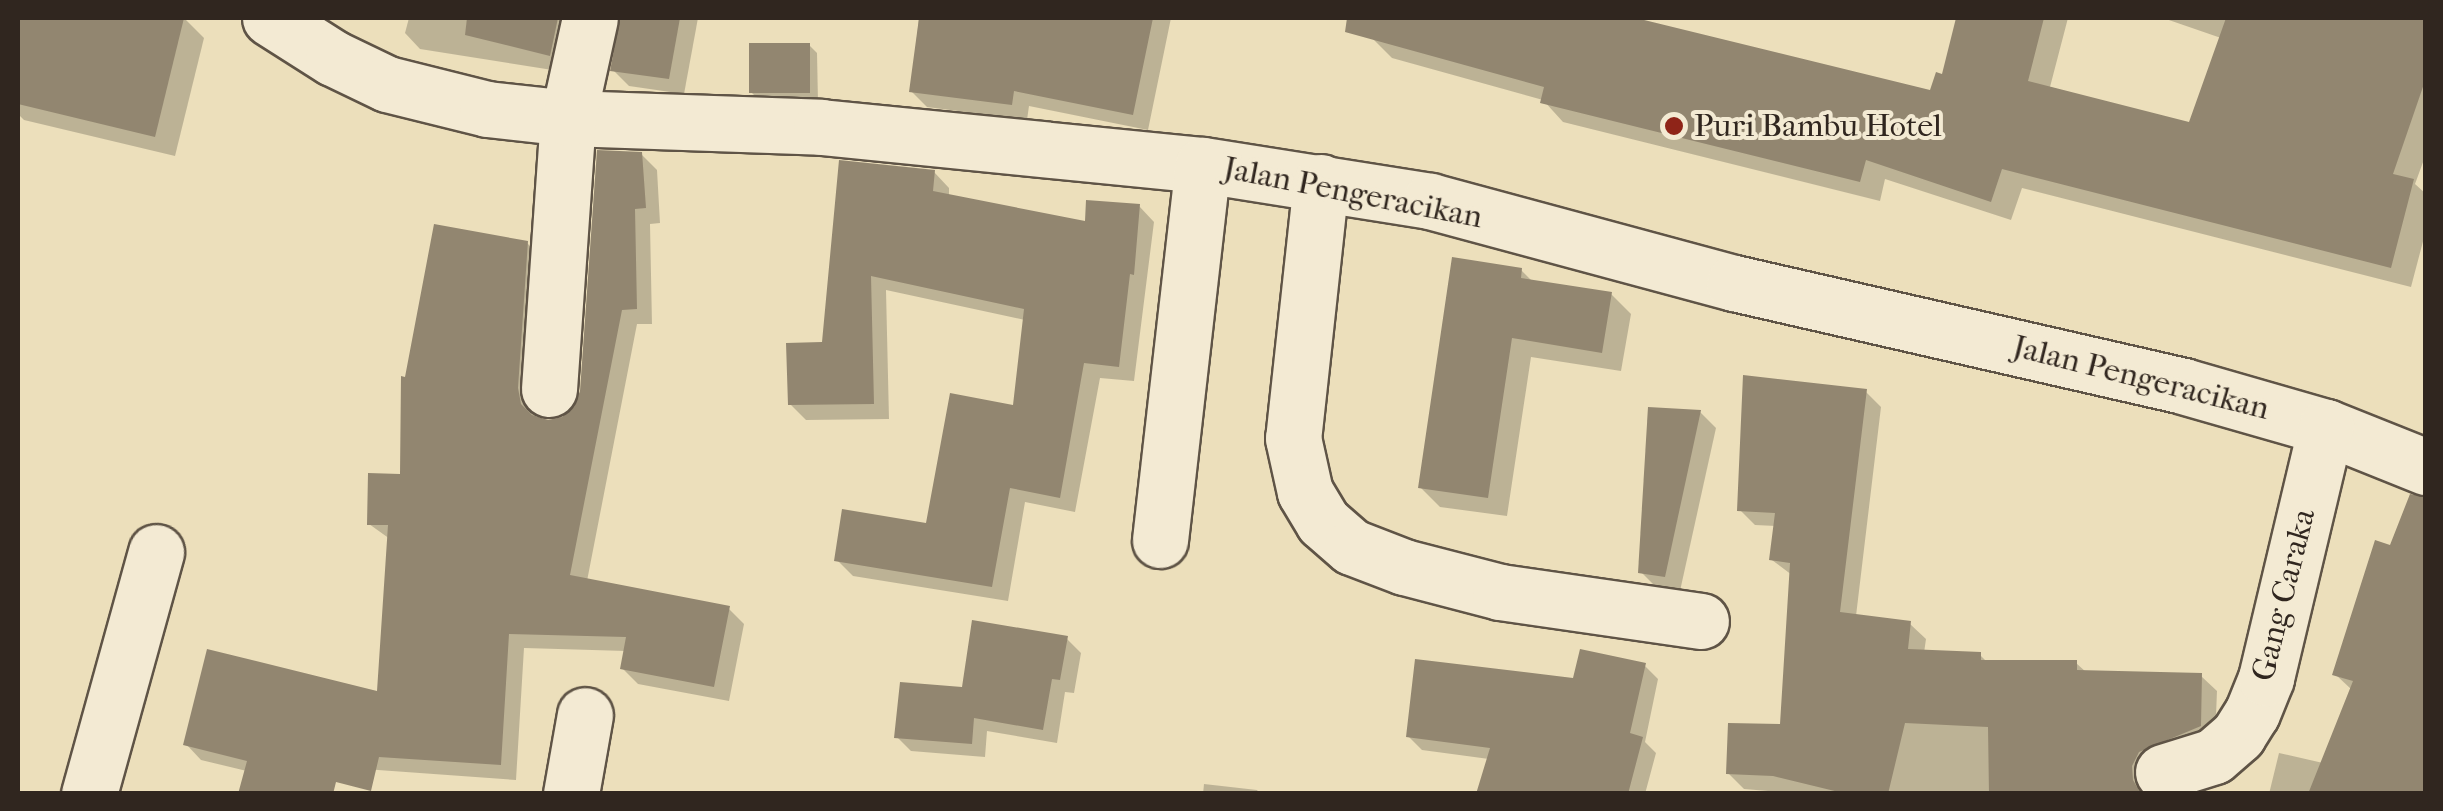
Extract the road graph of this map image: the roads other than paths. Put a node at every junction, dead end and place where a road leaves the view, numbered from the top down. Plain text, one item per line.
1 (270, 18) edge
2 (590, 18) edge
3 (568, 118) junction
4 (1203, 165) junction
5 (1321, 182) junction
6 (549, 389) dead end
7 (2326, 426) junction
8 (2426, 467) edge
9 (1160, 540) dead end
10 (156, 552) dead end
11 (1700, 620) dead end
12 (585, 715) dead end
13 (2163, 772) dead end
14 (89, 794) edge
15 (570, 794) edge

1 - 3 street, Jalan Pengeracikan
2 - 3 street
3 - 4 street, Jalan Pengeracikan
3 - 6 street
4 - 5 street, Jalan Pengeracikan
4 - 9 street
5 - 7 street, Jalan Pengeracikan
5 - 11 street
7 - 8 street, Jalan Pengeracikan
7 - 13 street, Gang Caraka
10 - 14 street
12 - 15 street

